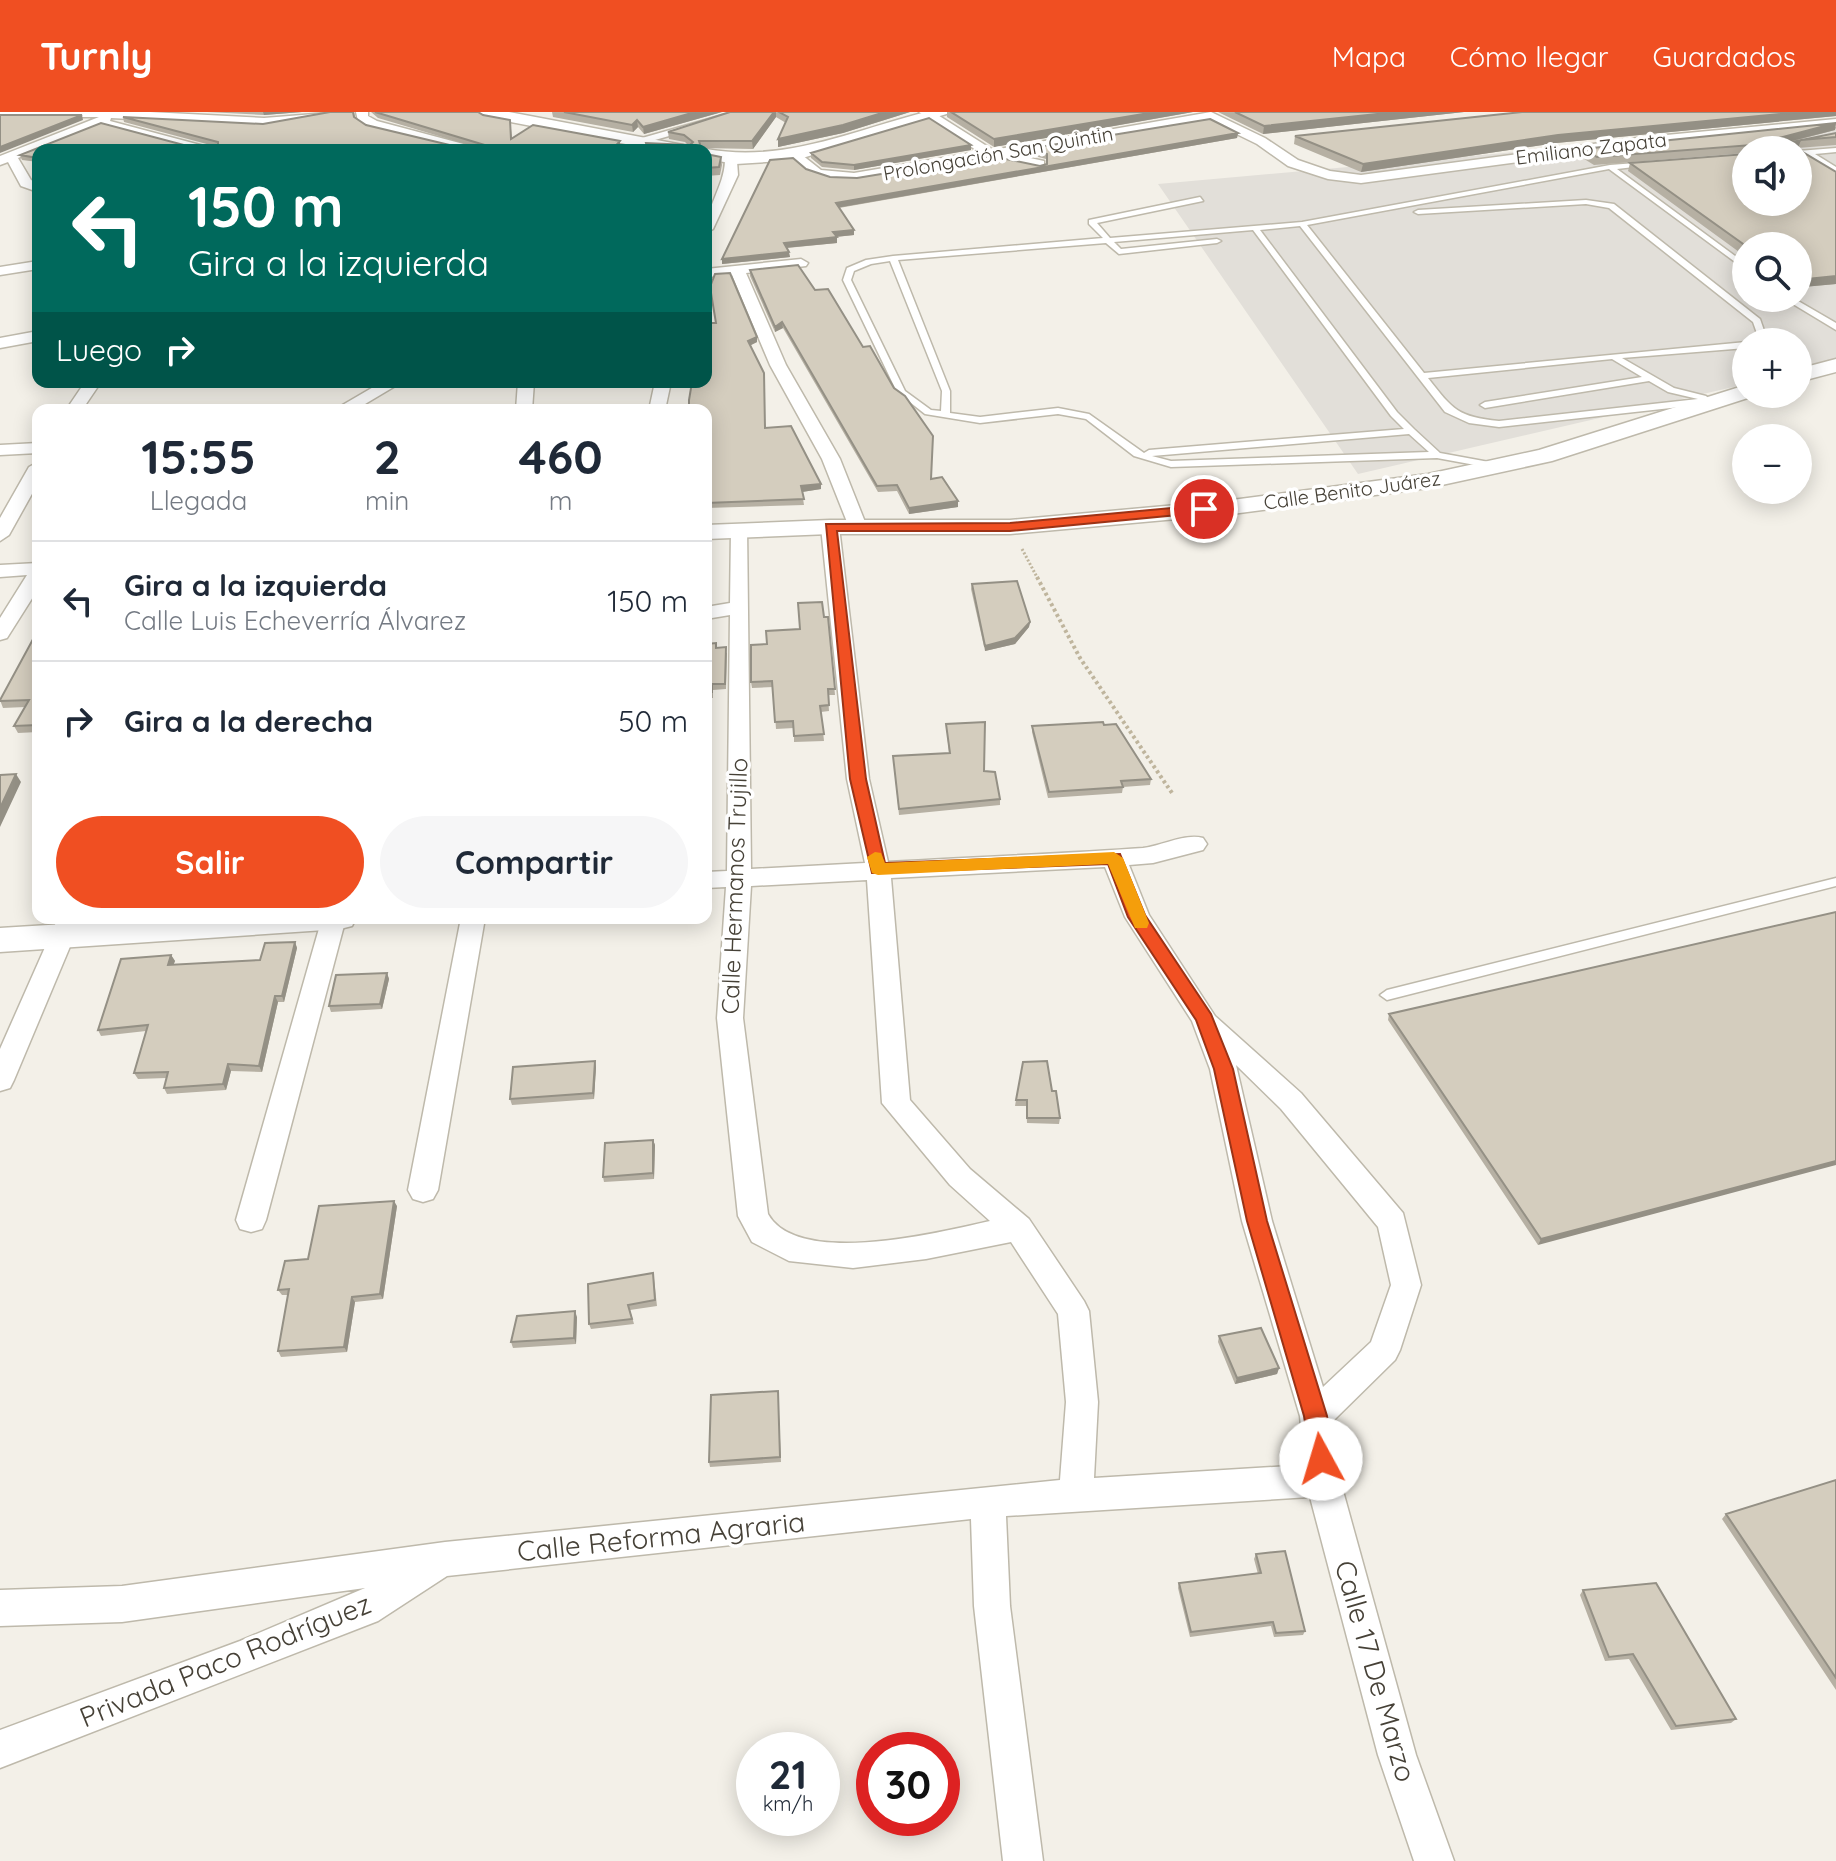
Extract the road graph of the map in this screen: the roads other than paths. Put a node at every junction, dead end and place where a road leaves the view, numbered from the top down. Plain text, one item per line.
1 (334, 112) edge
2 (362, 112) edge
3 (484, 112) edge
4 (747, 112) edge
5 (0, 113) edge
6 (122, 113) edge
7 (933, 113) edge
8 (1206, 114) edge
9 (99, 123) junction
10 (1836, 123) edge
11 (1276, 139) edge
12 (1261, 141) junction
13 (634, 142) junction
14 (37, 144) edge
15 (188, 144) edge
16 (455, 144) edge
17 (646, 144) edge
18 (32, 146) edge
19 (1836, 150) edge
20 (1812, 152) edge
21 (8, 154) edge
22 (792, 154) junction
23 (991, 154) junction
24 (1812, 155) edge
25 (712, 156) edge
26 (731, 161) junction
27 (1039, 164) edge
28 (1653, 164) edge
29 (1610, 167) junction
30 (1836, 170) edge
31 (818, 174) junction
32 (8, 185) dead end
33 (32, 186) edge
34 (32, 195) edge
35 (835, 195) edge
36 (1200, 199) dead end
37 (712, 216) edge
38 (1356, 216) junction
39 (1302, 224) junction
40 (1254, 227) junction
41 (1108, 238) junction
42 (1217, 241) dead end
43 (893, 258) junction
44 (1732, 258) edge
45 (801, 263) edge
46 (32, 266) edge
47 (737, 270) junction
48 (0, 271) edge
49 (712, 272) edge
50 (1811, 312) edge
51 (1836, 312) edge
52 (1814, 314) junction
53 (1836, 327) edge
54 (1759, 328) edge
55 (32, 337) edge
56 (0, 343) edge
57 (1732, 346) edge
58 (1613, 356) junction
59 (1836, 365) edge
60 (1812, 372) edge
61 (1422, 376) junction
62 (1649, 378) junction
63 (383, 388) edge
64 (1732, 395) edge
65 (1715, 400) junction
66 (353, 404) edge
67 (1485, 405) dead end
68 (945, 415) junction
69 (1411, 431) junction
70 (32, 448) edge
71 (0, 450) edge
72 (1137, 454) junction
73 (1437, 455) junction
74 (1498, 466) junction
75 (32, 478) edge
76 (830, 527) junction
77 (858, 527) junction
78 (740, 530) junction
79 (712, 532) edge
80 (0, 535) edge
81 (0, 571) edge
82 (32, 571) edge
83 (32, 581) edge
84 (740, 607) junction
85 (712, 612) edge
86 (0, 634) edge
87 (1195, 844) dead end
88 (1114, 858) junction
89 (878, 869) junction
90 (739, 877) junction
91 (712, 879) edge
92 (1836, 882) edge
93 (155, 924) edge
94 (332, 924) edge
95 (472, 924) edge
96 (66, 927) edge
97 (0, 940) edge
98 (1387, 995) dead end
99 (1204, 1019) junction
100 (0, 1080) edge
101 (423, 1190) dead end
102 (251, 1220) dead end
103 (1018, 1228) junction
104 (1316, 1416) junction
105 (1323, 1480) junction
106 (1076, 1497) junction
107 (988, 1501) junction
108 (445, 1559) junction
109 (0, 1608) edge
110 (0, 1749) edge
111 (1023, 1861) edge
112 (1434, 1861) edge

1 - 6 street
2 - 16 street
3 - 13 street
4 - 13 street
5 - 6 street
6 - 9 street
7 - 22 street
7 - 23 street
8 - 12 street, Emiliano Zapata
8 - 23 street, Prolongación San Quintin
9 - 14 street
9 - 15 street
10 - 12 street, Emiliano Zapata
11 - 12 street
13 - 17 street
18 - 21 street
19 - 20 lane
21 - 33 street
22 - 26 street
22 - 31 street
23 - 27 street
23 - 31 street, Prolongación San Quintin
24 - 30 lane
25 - 26 street
26 - 37 street
28 - 29 lane
29 - 38 lane
29 - 44 lane
31 - 35 street
32 - 34 street
36 - 41 lane
38 - 39 lane
38 - 54 lane
39 - 40 lane
39 - 61 lane
40 - 41 lane
40 - 69 lane
41 - 42 lane
41 - 43 lane
43 - 68 lane
43 - 68 lane
45 - 47 street
46 - 48 street
47 - 49 street
47 - 77 street
50 - 52 lane
51 - 52 lane
52 - 53 lane
55 - 56 street
57 - 58 lane
58 - 61 lane
58 - 62 lane
59 - 60 street
61 - 65 lane
62 - 65 lane
62 - 67 lane
63 - 66 street
64 - 65 street, Calle Benito Juárez
65 - 74 street, Calle Benito Juárez
68 - 72 lane
69 - 72 lane
69 - 73 lane
70 - 71 street
72 - 73 lane
73 - 74 lane
74 - 77 street, Calle Benito Juárez
75 - 80 street
76 - 77 street, Calle Benito Juárez
76 - 78 street, Calle Benito Juárez
76 - 89 street
78 - 79 street, Calle Benito Juárez
78 - 84 street, Calle Hermanos Trujillo
81 - 82 street
83 - 86 street
84 - 85 street
84 - 90 street, Calle Hermanos Trujillo
87 - 88 street
88 - 89 street
88 - 99 street
89 - 90 street
89 - 103 street
90 - 91 street
90 - 103 street, Calle Hermanos Trujillo
92 - 98 lane
93 - 96 street
94 - 102 street
95 - 101 street
96 - 97 street
96 - 100 street
99 - 104 street, Calle 17 De Marzo
99 - 104 street
103 - 106 street
104 - 105 street, Calle 17 De Marzo
105 - 106 street, Calle Reforma Agraria
105 - 112 street, Calle 17 De Marzo
106 - 107 street, Calle Reforma Agraria
107 - 108 street, Calle Reforma Agraria
107 - 111 street
108 - 109 street, Calle Reforma Agraria
108 - 110 street, Privada Paco Rodríguez

